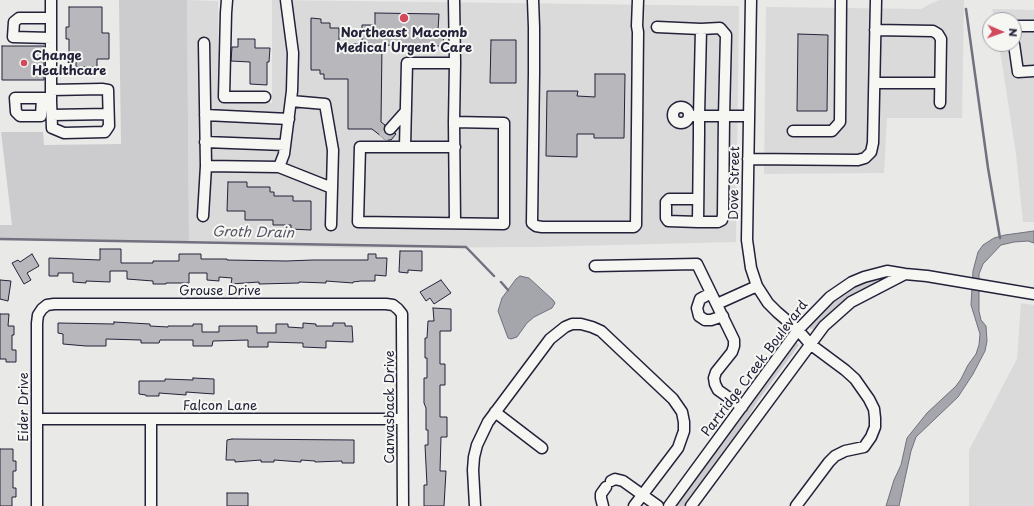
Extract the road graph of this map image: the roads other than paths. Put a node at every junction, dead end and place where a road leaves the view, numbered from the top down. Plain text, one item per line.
1 (51, 0) edge
2 (227, 0) edge
3 (286, 0) edge
4 (454, 0) edge
5 (533, 0) edge
6 (638, 0) edge
7 (751, 0) edge
8 (841, 0) edge
9 (876, 0) edge
10 (51, 18) junction
11 (1022, 26) edge
12 (1034, 26) edge
13 (657, 27) dead end
14 (701, 29) junction
15 (875, 30) junction
16 (51, 38) junction
17 (204, 43) dead end
18 (1015, 52) edge
19 (455, 63) junction
20 (1034, 71) edge
21 (875, 83) junction
22 (940, 83) junction
23 (48, 95) junction
24 (266, 97) dead end
25 (291, 101) junction
26 (940, 103) dead end
27 (406, 111) junction
28 (108, 114) junction
29 (52, 115) junction
30 (205, 115) junction
31 (694, 116) junction
32 (724, 116) junction
33 (749, 116) junction
34 (289, 119) junction
35 (454, 122) junction
36 (390, 130) tunnel mouth
37 (793, 131) dead end
38 (205, 142) junction
39 (285, 145) junction
40 (455, 146) junction
41 (405, 147) junction
42 (748, 159) junction
43 (206, 166) junction
44 (279, 167) junction
45 (332, 188) junction
46 (698, 198) junction
47 (203, 216) dead end
48 (698, 222) junction
49 (455, 224) junction
50 (331, 225) dead end
51 (595, 266) dead end
52 (905, 274) junction
53 (757, 286) junction
54 (711, 292) junction
55 (1034, 294) edge
56 (717, 304) junction
57 (398, 308) joint
58 (42, 309) joint
59 (723, 316) junction
60 (798, 330) junction
61 (810, 344) junction
62 (742, 407) junction
63 (496, 412) junction
64 (37, 418) junction
65 (151, 419) junction
66 (402, 419) junction
67 (542, 448) dead end
68 (642, 494) junction
69 (37, 506) edge
70 (151, 506) edge
71 (403, 506) edge
72 (475, 506) edge
73 (603, 506) edge
74 (634, 506) edge
75 (658, 506) edge
76 (669, 506) edge
77 (691, 506) edge
78 (796, 506) edge

1 - 10 street
2 - 24 street
3 - 25 street
4 - 19 street
5 - 6 street
7 - 33 street, Dove Street
8 - 37 street
9 - 15 street
10 - 16 street
10 - 16 street
11 - 12 street
13 - 14 street
14 - 31 street
14 - 32 street
15 - 21 street
15 - 22 street
16 - 23 street
17 - 30 street
18 - 20 street
19 - 27 street
19 - 35 street
21 - 22 street
21 - 42 street
22 - 26 street
23 - 28 street
23 - 29 street
25 - 34 street
25 - 45 street
27 - 36 street
27 - 41 street
28 - 29 street
28 - 29 street
30 - 34 street
30 - 38 street
31 - 32 street
31 - 46 street
32 - 33 street
32 - 48 street
33 - 42 street, Dove Street
34 - 39 street
35 - 40 street
35 - 49 street
38 - 39 street
38 - 43 street
39 - 44 street
40 - 41 street
40 - 49 street
41 - 49 street
42 - 53 street, Dove Street
43 - 44 street
43 - 47 street
44 - 45 street
45 - 50 street
46 - 48 street
46 - 48 street
51 - 54 street
52 - 55 street, Partridge Creek Boulevard
52 - 60 street, Partridge Creek Boulevard
52 - 61 street
53 - 56 street
53 - 60 street, Dove Street
54 - 56 street
54 - 59 street
56 - 59 street
57 - 58 street, Grouse Drive
57 - 66 street, Canvasback Drive
58 - 64 street, Eider Drive
59 - 62 street
60 - 61 street, Dove Street
60 - 62 street, Partridge Creek Boulevard
61 - 77 street
61 - 78 street, Dove Street
62 - 76 street, Partridge Creek Boulevard
63 - 67 street
63 - 68 street
63 - 72 street
64 - 65 street, Falcon Lane
64 - 69 street, Eider Drive
65 - 66 street, Falcon Lane
65 - 70 street
66 - 71 street, Canvasback Drive
68 - 73 street
68 - 74 street
68 - 75 street

